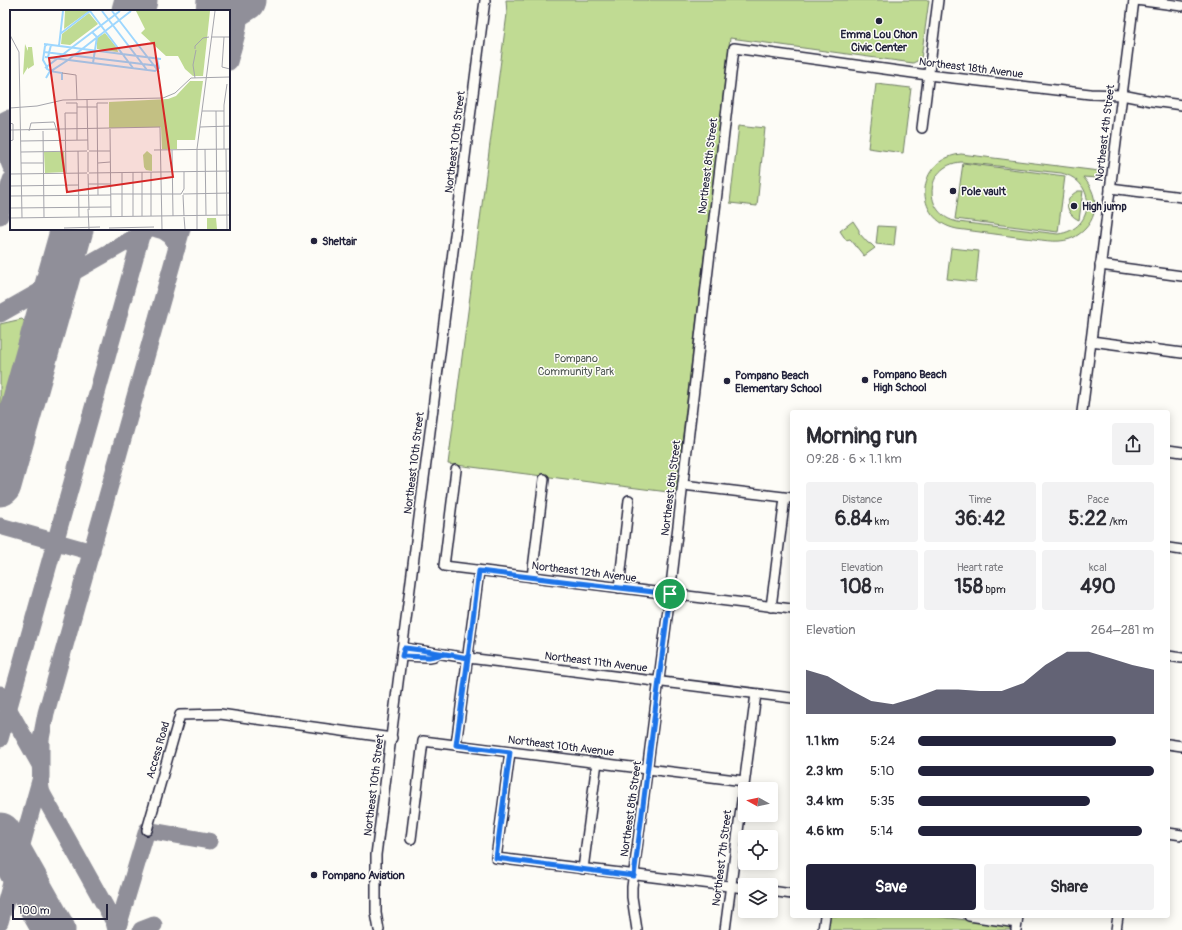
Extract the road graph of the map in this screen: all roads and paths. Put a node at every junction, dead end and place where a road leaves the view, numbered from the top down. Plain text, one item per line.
1 (486, 0) edge
2 (938, 0) edge
3 (1135, 0) edge
4 (1182, 6) edge
5 (734, 48) joint
6 (928, 75) junction
7 (1122, 95) junction
8 (1182, 105) edge
9 (922, 128) dead end
10 (1110, 188) junction
11 (1182, 197) edge
12 (1100, 265) junction
13 (1182, 276) edge
14 (1091, 341) junction
15 (1182, 353) edge
16 (1082, 410) edge
17 (1170, 450) edge
18 (1182, 452) edge
19 (456, 470) dead end
20 (544, 479) dead end
21 (683, 485) junction
22 (789, 498) edge
23 (629, 500) dead end
24 (1170, 548) edge
25 (1182, 550) edge
26 (479, 571) junction
27 (532, 577) junction
28 (619, 588) junction
29 (670, 594) junction
30 (771, 607) junction
31 (790, 609) edge
32 (403, 652) junction
33 (1170, 656) edge
34 (468, 658) junction
35 (1182, 658) edge
36 (660, 682) junction
37 (756, 694) junction
38 (790, 698) edge
39 (392, 738) junction
40 (1170, 744) edge
41 (456, 745) junction
42 (1182, 746) edge
43 (510, 752) junction
44 (597, 762) junction
45 (648, 769) junction
46 (744, 780) junction
47 (147, 830) dead end
48 (1170, 833) edge
49 (1182, 835) edge
50 (411, 838) dead end
51 (583, 869) junction
52 (634, 876) junction
53 (730, 887) junction
54 (738, 888) edge
55 (778, 892) edge
56 (790, 894) edge
57 (825, 918) edge
58 (983, 918) edge
59 (1118, 918) edge
60 (1017, 923) edge
61 (379, 930) edge
62 (637, 930) edge
63 (725, 930) edge
64 (823, 930) edge
65 (1116, 930) edge

1 - 32 street, Northeast 10th Street
2 - 6 street
3 - 4 street
3 - 7 street, Northeast 4th Street
5 - 6 street, Northeast 18th Avenue
5 - 21 street, Northeast 8th Street
6 - 7 street, Northeast 18th Avenue
6 - 9 street
7 - 8 street, Northeast 18th Avenue
7 - 10 street, Northeast 4th Street
10 - 11 street
10 - 12 street, Northeast 4th Street
12 - 13 street
12 - 14 street, Northeast 4th Street
14 - 15 street
14 - 16 street, Northeast 4th Street
17 - 18 street
19 - 26 street, Northeast 12th Avenue
20 - 27 street
21 - 22 street
21 - 29 street, Northeast 8th Street
22 - 30 street
23 - 28 street
24 - 25 street
26 - 27 street, Northeast 12th Avenue
26 - 34 street
27 - 28 street, Northeast 12th Avenue
28 - 29 street, Northeast 12th Avenue
29 - 30 street, Northeast 12th Avenue
29 - 36 street, Northeast 8th Street
30 - 31 street, Northeast 12th Avenue
32 - 34 street, Northeast 11th Avenue
32 - 39 street, Northeast 10th Street
33 - 35 street
34 - 36 street, Northeast 11th Avenue
34 - 41 street
36 - 37 street, Northeast 11th Avenue
36 - 45 street, Northeast 8th Street
37 - 38 street, Northeast 11th Avenue
37 - 46 street, Northeast 7th Street
39 - 47 street, Access Road
39 - 61 street, Northeast 10th Street
40 - 42 street
41 - 43 street, Northeast 10th Avenue
41 - 50 street, Northeast 10th Avenue
43 - 44 street, Northeast 10th Avenue
43 - 51 street
44 - 45 street, Northeast 10th Avenue
44 - 51 street
45 - 46 street, Northeast 10th Avenue
45 - 52 street, Northeast 8th Street
46 - 53 street, Northeast 7th Street
48 - 49 street
51 - 52 street
52 - 53 street
52 - 62 street, Northeast 8th Street
53 - 54 street
53 - 63 street, Northeast 7th Street
55 - 56 street
57 - 64 street
58 - 60 street
59 - 65 street

